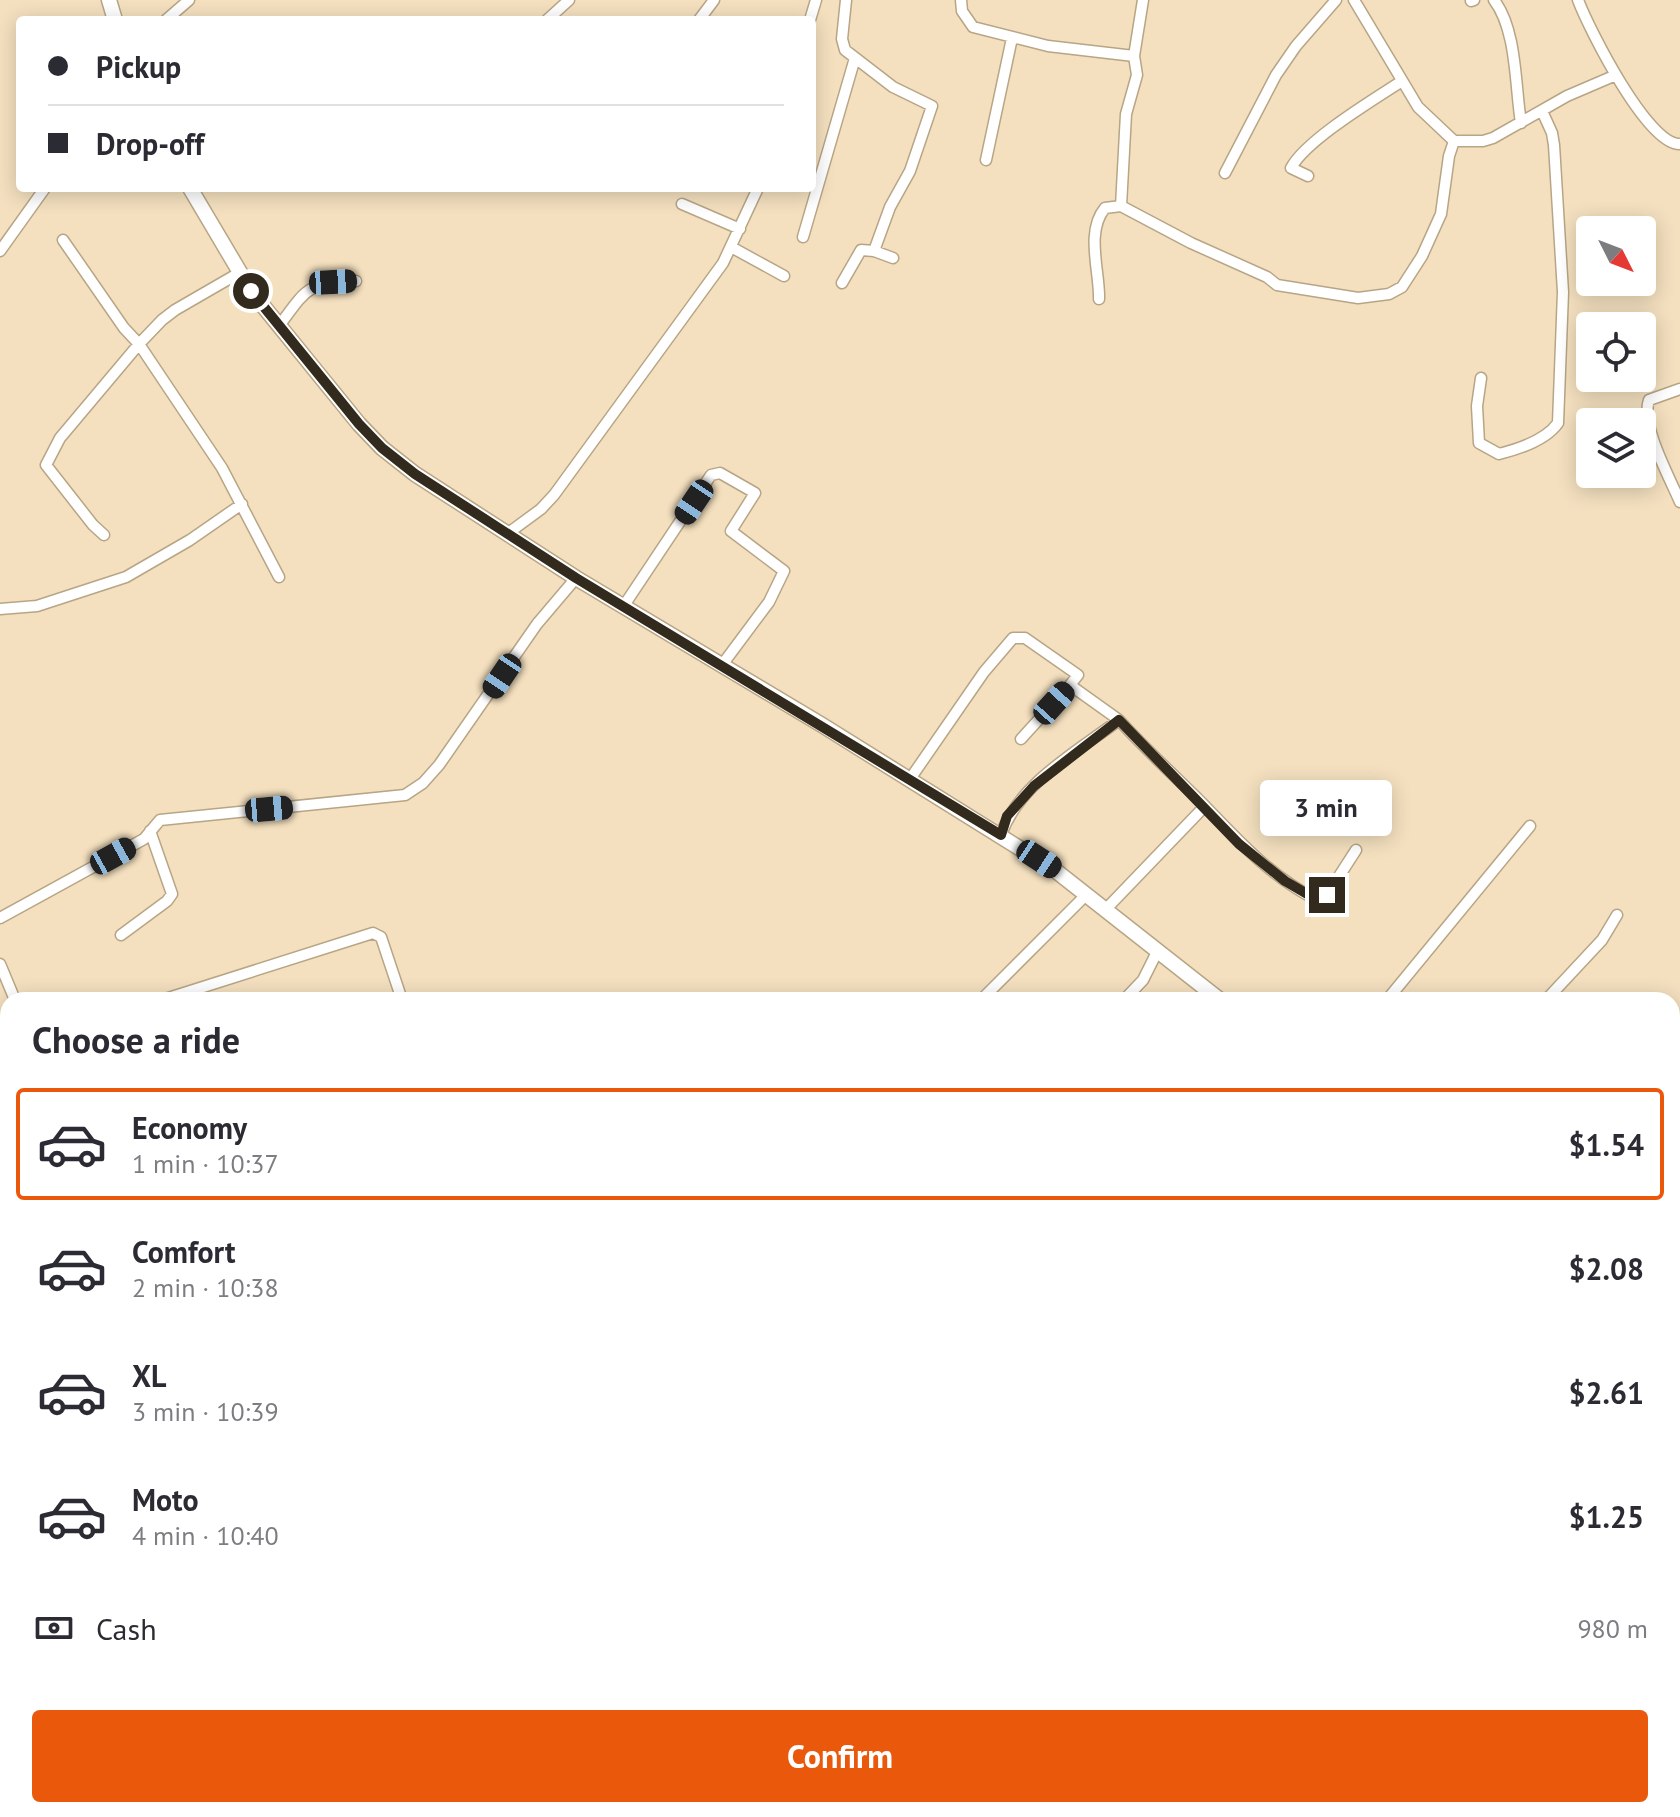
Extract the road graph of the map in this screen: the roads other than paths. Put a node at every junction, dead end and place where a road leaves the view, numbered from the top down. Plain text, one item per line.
1 (189, 0) edge
2 (569, 0) edge
3 (846, 0) edge
4 (961, 0) edge
5 (1143, 0) edge
6 (1336, 0) edge
7 (1354, 0) edge
8 (1494, 0) edge
9 (1578, 0) edge
10 (171, 16) edge
11 (551, 16) edge
12 (1012, 38) junction
13 (1134, 56) junction
14 (855, 58) junction
15 (1616, 75) junction
16 (1402, 81) junction
17 (1542, 111) junction
18 (1521, 123) junction
19 (1454, 141) junction
20 (1680, 144) edge
21 (986, 160) dead end
22 (1225, 173) dead end
23 (1308, 176) dead end
24 (42, 192) edge
25 (192, 192) edge
26 (756, 192) edge
27 (682, 204) dead end
28 (1121, 206) junction
29 (740, 229) junction
30 (803, 237) dead end
31 (63, 240) dead end
32 (731, 247) junction
33 (0, 251) edge
34 (874, 251) junction
35 (893, 258) dead end
36 (239, 273) junction
37 (784, 276) dead end
38 (356, 281) dead end
39 (842, 283) dead end
40 (1099, 299) dead end
41 (279, 326) junction
42 (139, 344) junction
43 (1481, 378) dead end
44 (1680, 389) edge
45 (1680, 502) edge
46 (242, 504) junction
47 (507, 534) junction
48 (104, 535) dead end
49 (279, 577) dead end
50 (576, 578) junction
51 (623, 607) junction
52 (0, 609) edge
53 (722, 665) junction
54 (1070, 685) junction
55 (1119, 720) junction
56 (1021, 739) dead end
57 (910, 779) junction
58 (1205, 806) junction
59 (1530, 826) dead end
60 (150, 831) junction
61 (1001, 835) junction
62 (1356, 850) dead end
63 (1087, 894) junction
64 (1107, 908) junction
65 (1617, 915) dead end
66 (0, 918) edge
67 (121, 935) dead end
68 (1158, 950) junction
69 (0, 964) edge
70 (12, 992) edge
71 (187, 992) edge
72 (399, 992) edge
73 (989, 992) edge
74 (1132, 992) edge
75 (1210, 992) edge
76 (1394, 992) edge
77 (1553, 992) edge

1 - 10 street
2 - 11 street
3 - 14 street
4 - 12 street
5 - 13 street
6 - 22 street
7 - 16 street
8 - 18 street
9 - 15 street
12 - 13 street
12 - 21 street
13 - 28 street
14 - 30 street
14 - 34 street
15 - 17 street
15 - 20 street
16 - 19 street
16 - 23 street
17 - 18 street
17 - 43 street
18 - 19 street
19 - 28 street
24 - 33 street
25 - 36 street
26 - 29 street
27 - 29 street
28 - 40 street
29 - 32 street
31 - 42 street
32 - 37 street
32 - 47 street
34 - 35 street
34 - 39 street
36 - 41 street
36 - 42 street
38 - 41 street
41 - 47 street
42 - 46 street
42 - 48 street
44 - 45 street
46 - 49 street
46 - 52 street
47 - 50 street
50 - 51 street
50 - 60 street
51 - 53 street
51 - 53 street
53 - 57 street
54 - 55 street
54 - 56 street
54 - 57 street
55 - 58 street
55 - 61 street
57 - 61 street
58 - 62 street
58 - 64 street
59 - 76 street
60 - 66 street
60 - 67 street
61 - 63 street
63 - 64 street
63 - 73 street
64 - 68 street
65 - 77 street
68 - 74 street
68 - 75 street
69 - 70 street
71 - 72 street

